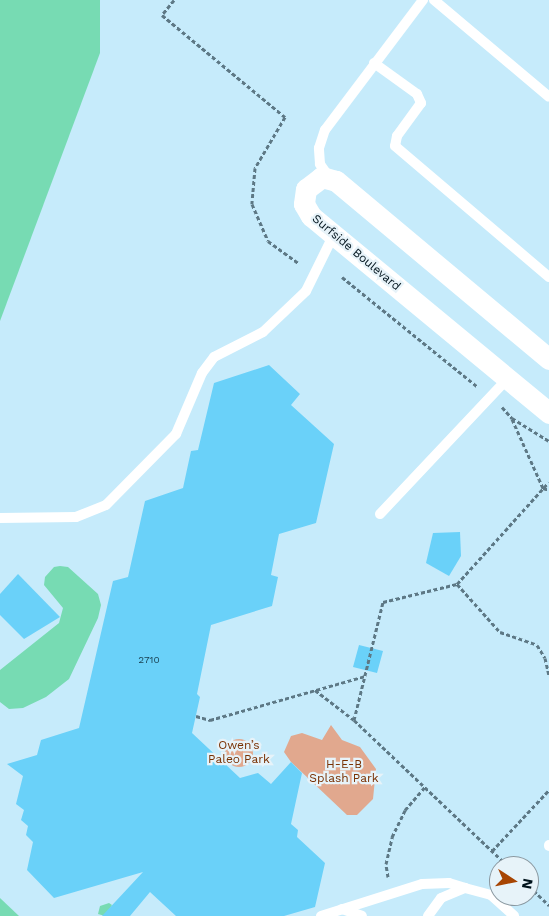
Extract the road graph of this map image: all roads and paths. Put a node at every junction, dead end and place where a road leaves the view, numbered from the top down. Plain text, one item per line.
1 (174, 0) edge
2 (423, 0) edge
3 (434, 0) edge
4 (374, 63) junction
5 (549, 97) edge
6 (330, 178) junction
7 (334, 234) junction
8 (298, 263) dead end
9 (549, 277) edge
10 (342, 278) dead end
11 (549, 359) edge
12 (507, 379) junction
13 (490, 397) junction
14 (549, 413) edge
15 (512, 418) junction
16 (549, 441) edge
17 (549, 482) edge
18 (543, 488) junction
19 (549, 490) edge
20 (380, 514) dead end
21 (0, 518) edge
22 (457, 584) junction
23 (365, 676) junction
24 (549, 676) edge
25 (315, 690) junction
26 (196, 716) dead end
27 (354, 720) junction
28 (425, 787) junction
29 (549, 790) edge
30 (492, 851) junction
31 (497, 856) edge
32 (390, 885) dead end
33 (465, 888) junction
34 (539, 896) edge
35 (549, 905) edge
36 (342, 909) junction
37 (321, 916) edge
38 (362, 916) edge
39 (428, 916) edge
40 (514, 916) edge

1 - 8 path
2 - 4 lane
3 - 5 lane
4 - 6 lane
4 - 9 lane
6 - 7 street, Surfside Boulevard
6 - 11 street
7 - 12 street, Surfside Boulevard
7 - 21 lane
10 - 13 path
12 - 13 lane
12 - 14 street, Surfside Boulevard
13 - 15 path
13 - 20 lane
15 - 16 path
15 - 18 path
17 - 18 path
18 - 19 path
18 - 22 path
22 - 23 path
22 - 24 path
23 - 25 path
23 - 27 path
25 - 26 path
25 - 27 path
27 - 28 path
28 - 30 path
28 - 32 path
29 - 30 path
30 - 31 path
33 - 36 lane
33 - 39 lane
33 - 40 lane
34 - 35 path
36 - 37 lane
36 - 38 lane

